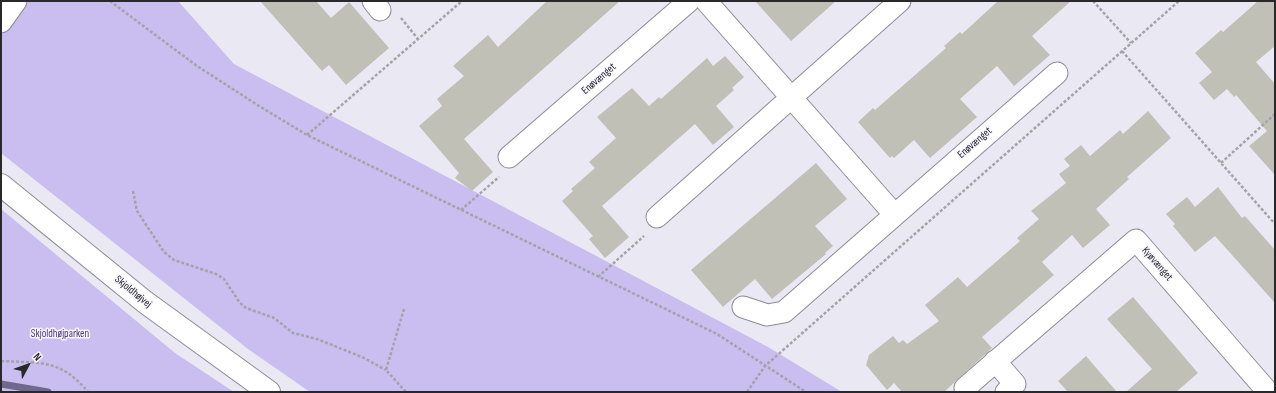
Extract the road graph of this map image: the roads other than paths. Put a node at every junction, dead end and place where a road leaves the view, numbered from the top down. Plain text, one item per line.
1 (16, 1) edge
2 (689, 1) edge
3 (706, 1) edge
4 (900, 1) edge
5 (1, 22) edge
6 (1057, 73) dead end
7 (792, 98) junction
8 (509, 158) road end
9 (1, 185) edge
10 (894, 214) junction
11 (657, 217) road end
12 (743, 307) dead end
13 (995, 361) junction
14 (269, 392) edge
15 (968, 392) edge
16 (1006, 392) edge
17 (1268, 392) edge

1 - 5 street
2 - 8 street, Enøvænget
3 - 7 street
4 - 7 street
6 - 10 street, Enøvænget
7 - 10 street
7 - 11 street
9 - 14 street, Skjoldhøjvej
10 - 12 street, Enøvænget
13 - 15 street, Kyøvænget
13 - 16 street
13 - 17 street, Kyøvænget

